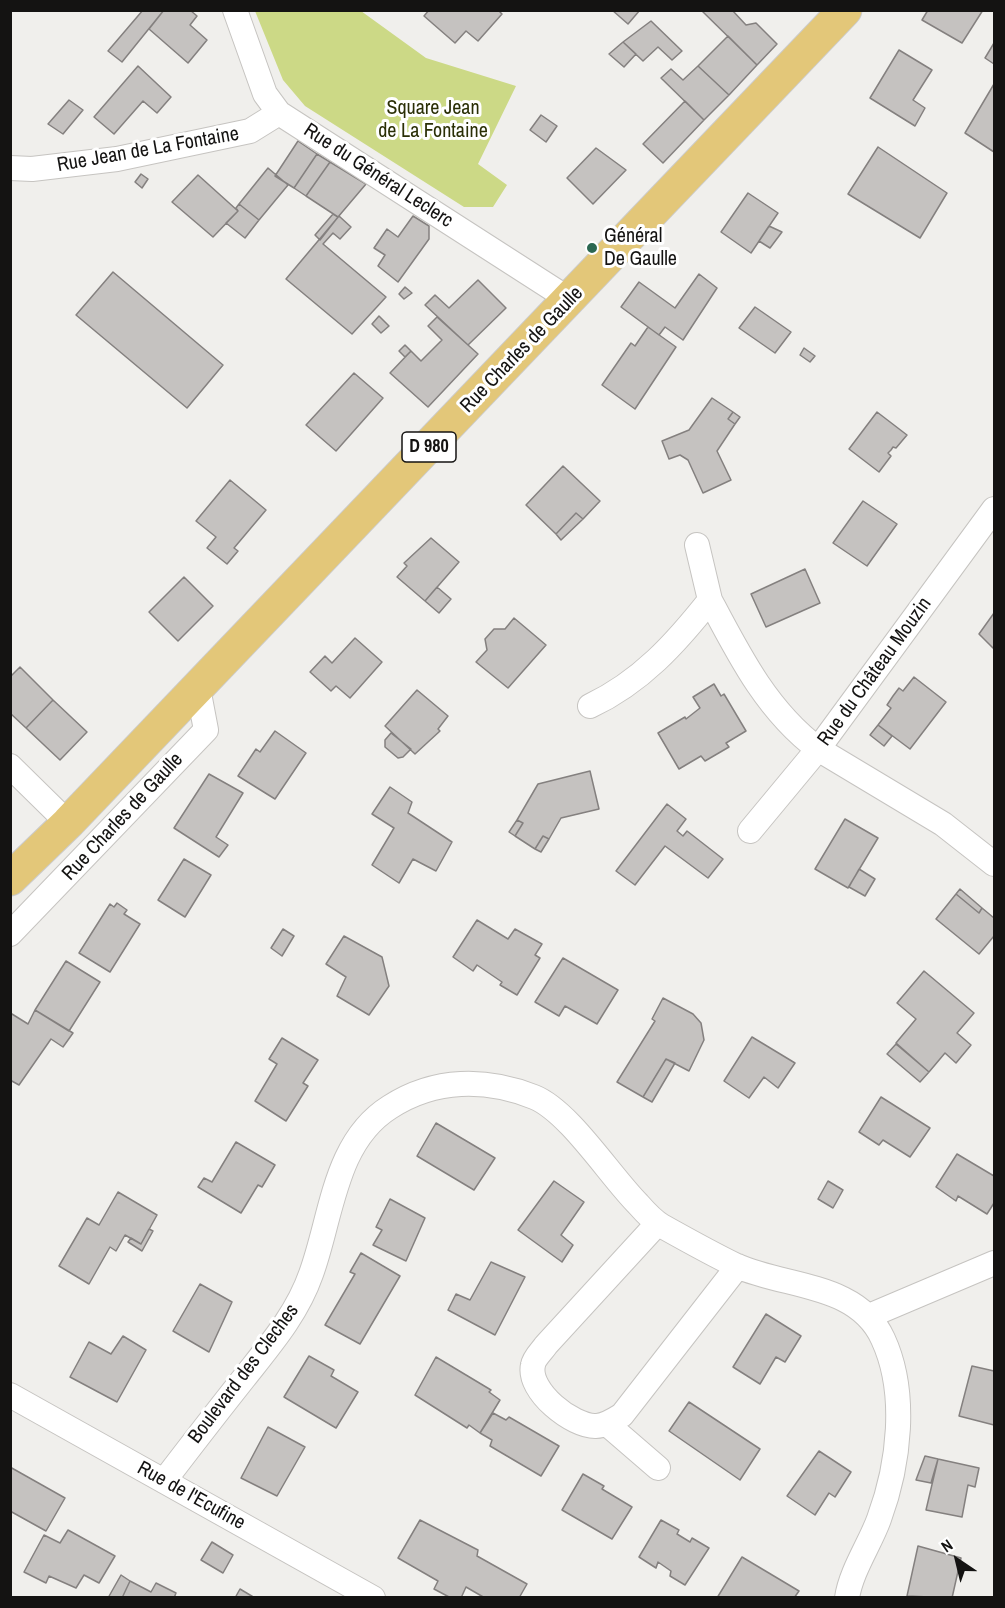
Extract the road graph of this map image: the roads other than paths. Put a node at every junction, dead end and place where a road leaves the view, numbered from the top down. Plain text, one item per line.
1 (235, 10) edge
2 (845, 10) edge
3 (279, 113) junction
4 (10, 168) edge
5 (570, 300) junction
6 (994, 509) edge
7 (697, 545) dead end
8 (710, 600) junction
9 (198, 688) junction
10 (590, 706) dead end
11 (818, 749) junction
12 (13, 774) edge
13 (68, 823) junction
14 (750, 831) dead end
15 (994, 864) edge
16 (10, 879) edge
17 (10, 934) edge
18 (657, 1224) junction
19 (994, 1263) edge
20 (738, 1266) junction
21 (869, 1316) junction
22 (10, 1395) edge
23 (607, 1424) junction
24 (658, 1468) dead end
25 (164, 1481) junction
26 (373, 1598) edge
27 (848, 1598) edge

1 - 3 street, Rue du Général Leclerc
2 - 5 main road, Rue Charles de Gaulle / D 980
3 - 4 street, Rue Jean de La Fontaine
3 - 5 street, Rue du Général Leclerc
5 - 9 main road, Rue Charles de Gaulle / D 980
6 - 11 street, Rue du Château Mouzin
7 - 8 street
8 - 10 street
8 - 11 street
9 - 13 main road, Rue Charles de Gaulle / D 980
9 - 17 street, Rue Charles de Gaulle
11 - 14 street, Rue du Château Mouzin
11 - 15 street
12 - 13 street
13 - 16 main road, Rue Charles de Gaulle / D 980
18 - 20 street, Boulevard des Cleches
18 - 23 street
18 - 25 street, Boulevard des Cleches
19 - 21 street
20 - 21 street, Boulevard des Cleches
20 - 23 street
21 - 27 street, Boulevard des Cleches
22 - 25 street, Rue de l'Ecufine
23 - 24 street
25 - 26 street, Rue de l'Ecufine

